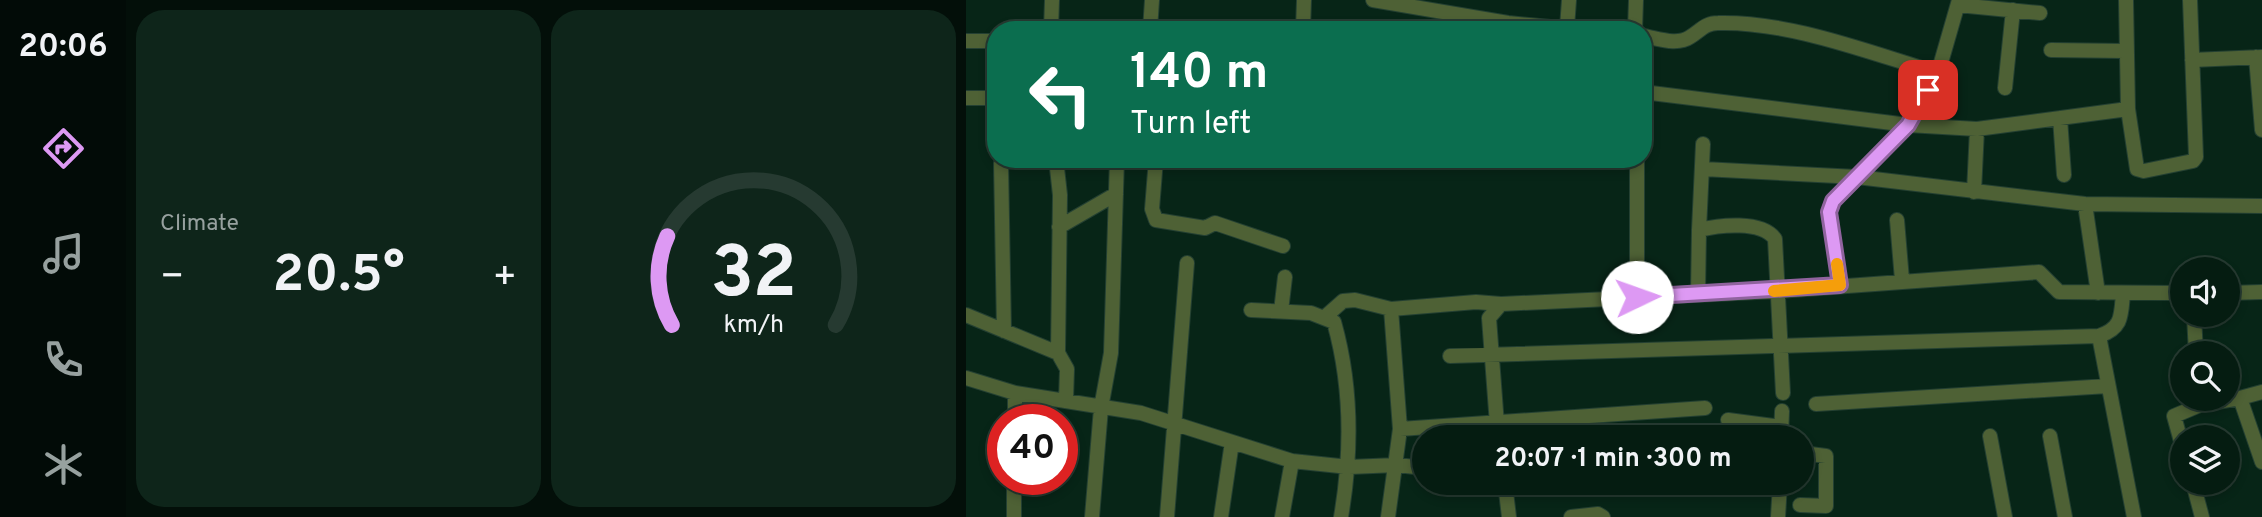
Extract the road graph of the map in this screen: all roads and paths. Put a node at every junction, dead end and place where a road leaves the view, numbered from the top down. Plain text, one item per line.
1 (1052, 0) edge
2 (1152, 0) edge
3 (1304, 0) edge
4 (1373, 0) edge
5 (1569, 0) edge
6 (1636, 0) edge
7 (2126, 0) edge
8 (2190, 0) edge
9 (1959, 2) edge
10 (2012, 10) junction
11 (2040, 13) dead end
12 (1051, 21) edge
13 (1151, 21) edge
14 (1303, 21) edge
15 (1496, 21) edge
16 (1568, 21) edge
17 (1635, 21) edge
18 (1652, 37) edge
19 (966, 41) edge
20 (987, 41) edge
21 (2051, 50) dead end
22 (2124, 51) junction
23 (2259, 57) edge
24 (2192, 60) junction
25 (1938, 72) junction
26 (2005, 88) dead end
27 (1652, 93) edge
28 (966, 98) edge
29 (987, 98) edge
30 (2128, 109) junction
31 (2060, 118) junction
32 (1908, 125) junction
33 (1978, 129) junction
34 (2262, 130) edge
35 (1703, 145) dead end
36 (1001, 168) edge
37 (1057, 168) edge
38 (1117, 168) edge
39 (1155, 168) edge
40 (1637, 168) edge
41 (1703, 169) junction
42 (2064, 175) dead end
43 (1857, 177) junction
44 (1974, 192) junction
45 (1116, 194) junction
46 (2085, 204) junction
47 (2262, 206) edge
48 (1898, 220) dead end
49 (1059, 227) junction
50 (1699, 230) junction
51 (1283, 246) dead end
52 (1187, 263) dead end
53 (1285, 277) dead end
54 (1902, 280) junction
55 (1840, 285) junction
56 (1779, 290) junction
57 (2262, 292) edge
58 (2098, 293) junction
59 (2123, 293) junction
60 (2170, 293) edge
61 (2240, 293) edge
62 (1698, 294) junction
63 (1637, 297) junction
64 (1501, 304) junction
65 (1391, 309) junction
66 (1251, 310) dead end
67 (1281, 311) junction
68 (966, 315) edge
69 (1326, 316) junction
70 (1004, 331) junction
71 (2099, 336) junction
72 (1780, 344) junction
73 (1058, 353) junction
74 (1490, 354) junction
75 (1450, 356) dead end
76 (966, 378) edge
77 (2108, 386) junction
78 (2262, 392) edge
79 (1015, 393) junction
80 (1783, 393) dead end
81 (2240, 398) joint
82 (1066, 400) junction
83 (1015, 404) edge
84 (1816, 404) dead end
85 (1101, 408) junction
86 (1705, 408) dead end
87 (1782, 411) dead end
88 (2183, 411) edge
89 (1728, 420) dead end
90 (1496, 421) junction
91 (1177, 424) junction
92 (1497, 425) edge
93 (1750, 425) edge
94 (1782, 425) edge
95 (2176, 425) edge
96 (1400, 429) junction
97 (1990, 436) dead end
98 (2050, 436) dead end
99 (1232, 442) junction
100 (1814, 454) edge
101 (1292, 461) junction
102 (2262, 462) edge
103 (1397, 465) junction
104 (1349, 467) junction
105 (1412, 467) edge
106 (1014, 495) edge
107 (1506, 495) edge
108 (1779, 495) edge
109 (2196, 495) edge
110 (1800, 505) dead end
111 (1014, 517) edge
112 (1092, 517) edge
113 (1167, 517) edge
114 (1221, 517) edge
115 (1282, 517) edge
116 (1340, 517) edge
117 (1388, 517) edge
118 (1508, 517) edge
119 (1571, 517) edge
120 (1603, 517) edge
121 (1778, 517) edge
122 (2005, 517) edge
123 (2065, 517) edge
124 (2134, 517) edge
125 (2202, 517) edge

1 - 12 street
2 - 13 street
3 - 14 street
4 - 15 street
5 - 16 street
6 - 17 street
7 - 22 street
8 - 24 street
9 - 10 street
9 - 25 street
10 - 11 street
10 - 26 street
18 - 25 street
19 - 20 street
21 - 22 street
22 - 30 street
23 - 24 street
23 - 34 street
24 - 30 street
25 - 32 street
27 - 32 street
28 - 29 street
30 - 31 street
31 - 33 street
31 - 42 street
32 - 33 street
32 - 43 street
33 - 44 street
35 - 41 street
36 - 70 street
37 - 49 street
38 - 45 street
39 - 51 street
40 - 63 street
41 - 43 street
41 - 50 street
43 - 44 street
43 - 55 street
44 - 46 street
45 - 49 street
45 - 85 street
46 - 47 street
46 - 58 street
48 - 54 street
49 - 73 street
50 - 56 street
50 - 62 street
52 - 91 street
53 - 67 street
54 - 55 street
54 - 58 street
55 - 56 street
56 - 62 street
56 - 72 street
57 - 61 street
58 - 59 street
59 - 60 street
59 - 71 street
62 - 63 street
63 - 64 street
64 - 65 street
64 - 74 street
65 - 69 street
65 - 96 street
66 - 67 street
67 - 69 street
68 - 70 street
69 - 104 street
70 - 73 street
71 - 72 street
71 - 77 street
72 - 74 street
72 - 80 street
73 - 82 street
74 - 75 street
74 - 90 street
76 - 79 street
77 - 84 street
77 - 124 street
78 - 81 street
79 - 82 street
79 - 83 street
81 - 102 street
82 - 85 street
85 - 91 street
85 - 112 street
86 - 90 street
87 - 94 street
88 - 95 street
89 - 93 street
90 - 92 street
90 - 96 street
91 - 99 street
91 - 113 street
96 - 103 street
97 - 122 street
98 - 123 street
99 - 101 street
99 - 114 street
100 - 110 street
101 - 104 street
101 - 115 street
103 - 104 street
103 - 105 street
103 - 117 street
104 - 116 street
106 - 111 street
107 - 118 street
108 - 121 street
109 - 125 street
119 - 120 street

